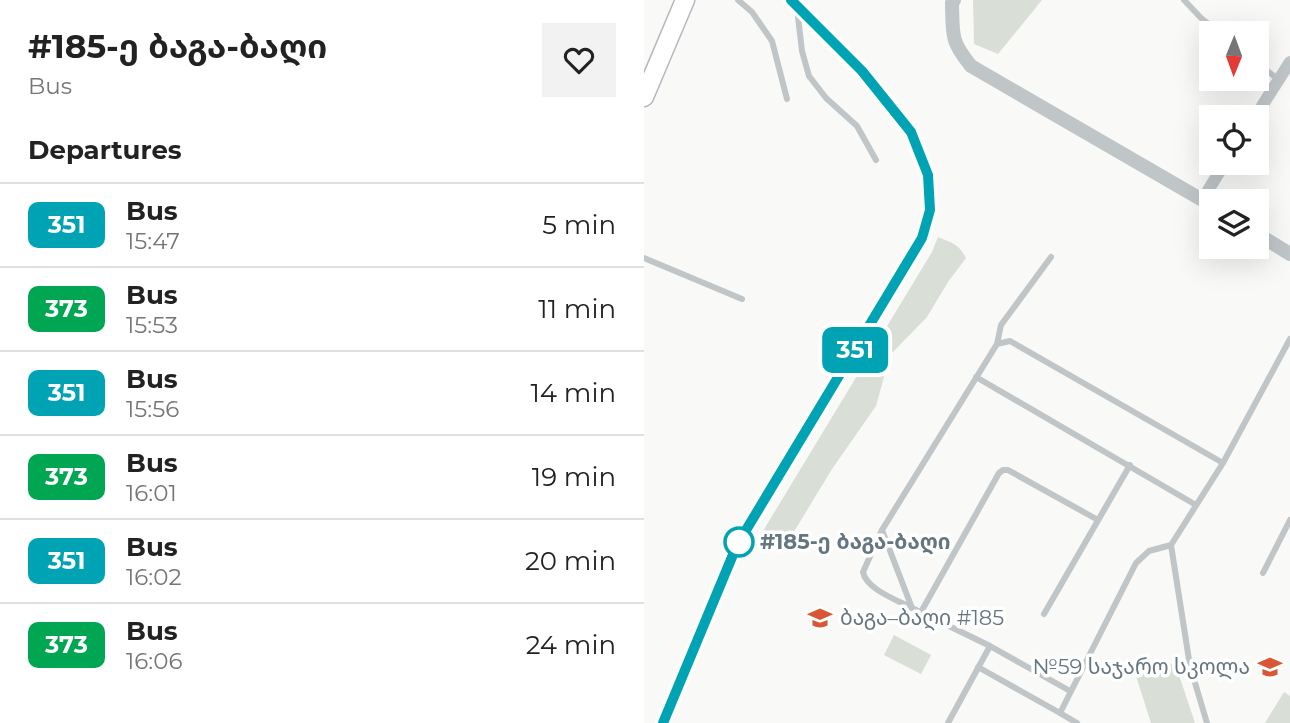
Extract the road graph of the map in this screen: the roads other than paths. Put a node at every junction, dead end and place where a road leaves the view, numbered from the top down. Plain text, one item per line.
1 (685, 0) edge
2 (738, 0) edge
3 (954, 0) edge
4 (1184, 0) edge
5 (794, 3) edge
6 (1205, 21) edge
7 (1290, 62) edge
8 (1269, 72) edge
9 (1279, 80) junction
10 (644, 97) edge
11 (787, 99) dead end
12 (1263, 105) edge
13 (876, 160) dead end
14 (1199, 199) edge
15 (1269, 241) edge
16 (1290, 254) edge
17 (1051, 257) dead end
18 (644, 258) edge
19 (742, 299) dead end
20 (1290, 339) edge
21 (997, 344) junction
22 (976, 377) junction
23 (1223, 463) junction
24 (1130, 465) junction
25 (1196, 505) junction
26 (1098, 520) junction
27 (1290, 520) edge
28 (882, 530) junction
29 (1171, 545) junction
30 (1264, 573) dead end
31 (912, 608) junction
32 (922, 612) junction
33 (1044, 614) dead end
34 (990, 646) junction
35 (978, 667) junction
36 (1070, 691) junction
37 (1060, 713) junction
38 (663, 723) edge
39 (948, 723) edge
40 (1077, 723) edge
41 (1207, 723) edge

1 - 10 main road
2 - 11 lane
3 - 14 street
4 - 6 lane
5 - 13 lane
5 - 38 street
7 - 9 street
8 - 9 lane
9 - 12 street
15 - 16 street
17 - 21 lane
18 - 19 lane
20 - 23 lane
21 - 22 lane
21 - 23 lane
22 - 24 lane
22 - 28 lane
23 - 25 lane
24 - 25 lane
24 - 26 lane
25 - 29 lane
26 - 32 lane
26 - 33 lane
27 - 30 lane
28 - 31 lane
28 - 31 lane
29 - 36 lane
29 - 41 lane
31 - 32 lane
32 - 34 lane
34 - 35 lane
34 - 36 lane
35 - 37 lane
35 - 39 lane
36 - 37 lane
37 - 40 lane

